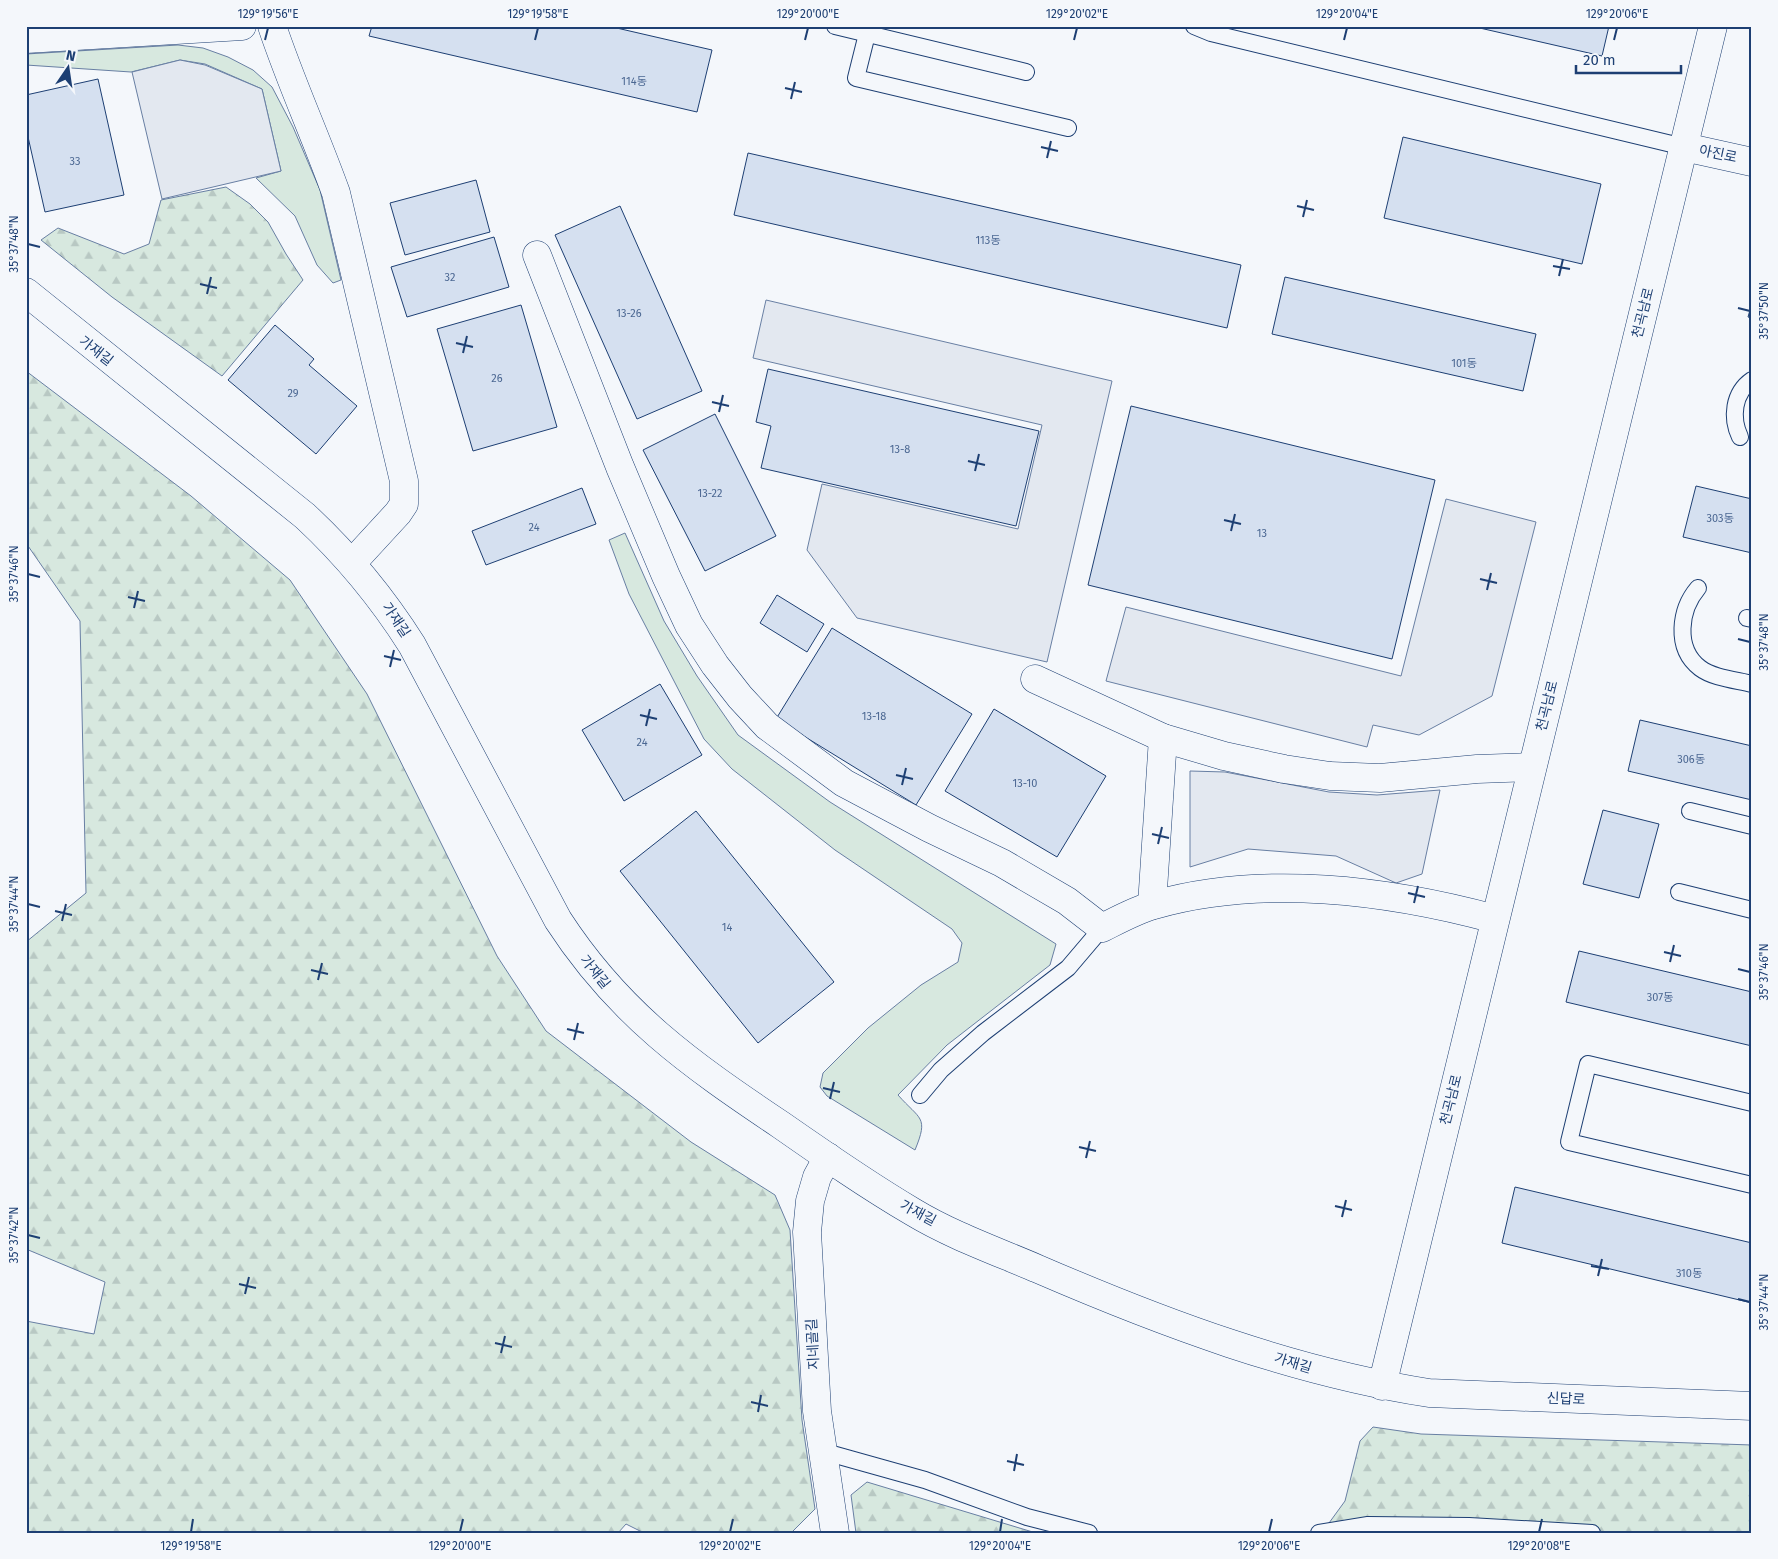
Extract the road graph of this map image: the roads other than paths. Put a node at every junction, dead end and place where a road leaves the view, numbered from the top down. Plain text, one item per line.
1 (242, 26) edge
2 (272, 26) edge
3 (835, 26) edge
4 (1194, 26) edge
5 (1713, 26) edge
6 (867, 34) junction
7 (26, 39) edge
8 (1026, 72) dead end
9 (1068, 128) dead end
10 (1684, 147) junction
11 (1752, 162) edge
12 (537, 255) dead end
13 (26, 292) edge
14 (1752, 380) edge
15 (1740, 437) dead end
16 (352, 562) junction
17 (1698, 588) dead end
18 (1035, 679) dead end
19 (1752, 684) edge
20 (1163, 738) junction
21 (1532, 767) junction
22 (1690, 811) dead end
23 (1752, 826) edge
24 (1679, 892) dead end
25 (1152, 905) junction
26 (1752, 910) edge
27 (1495, 919) junction
28 (1102, 928) junction
29 (920, 1096) dead end
30 (1752, 1103) edge
31 (828, 1157) junction
32 (1752, 1185) edge
33 (1382, 1386) junction
34 (1752, 1406) edge
35 (824, 1452) junction
36 (835, 1533) edge
37 (1089, 1533) edge
38 (1319, 1533) edge
39 (1592, 1533) edge

1 - 7 street
2 - 16 street
3 - 6 lane
4 - 10 lane
5 - 10 street, 천곡남로
6 - 8 lane
6 - 9 lane
10 - 11 street, 아진로
10 - 21 street, 천곡남로
12 - 28 street
13 - 16 street, 가재길
14 - 15 lane
16 - 31 street, 가재길
17 - 19 lane
18 - 20 street
20 - 21 street
20 - 25 street
21 - 27 street, 천곡남로
22 - 23 lane
24 - 26 lane
25 - 27 street
25 - 28 street
27 - 33 street, 천곡남로
28 - 29 lane
30 - 32 lane
31 - 33 street, 가재길
31 - 35 street, 지네골길
33 - 34 street, 신답로
35 - 36 street, 지네골길
35 - 37 lane
38 - 39 lane

